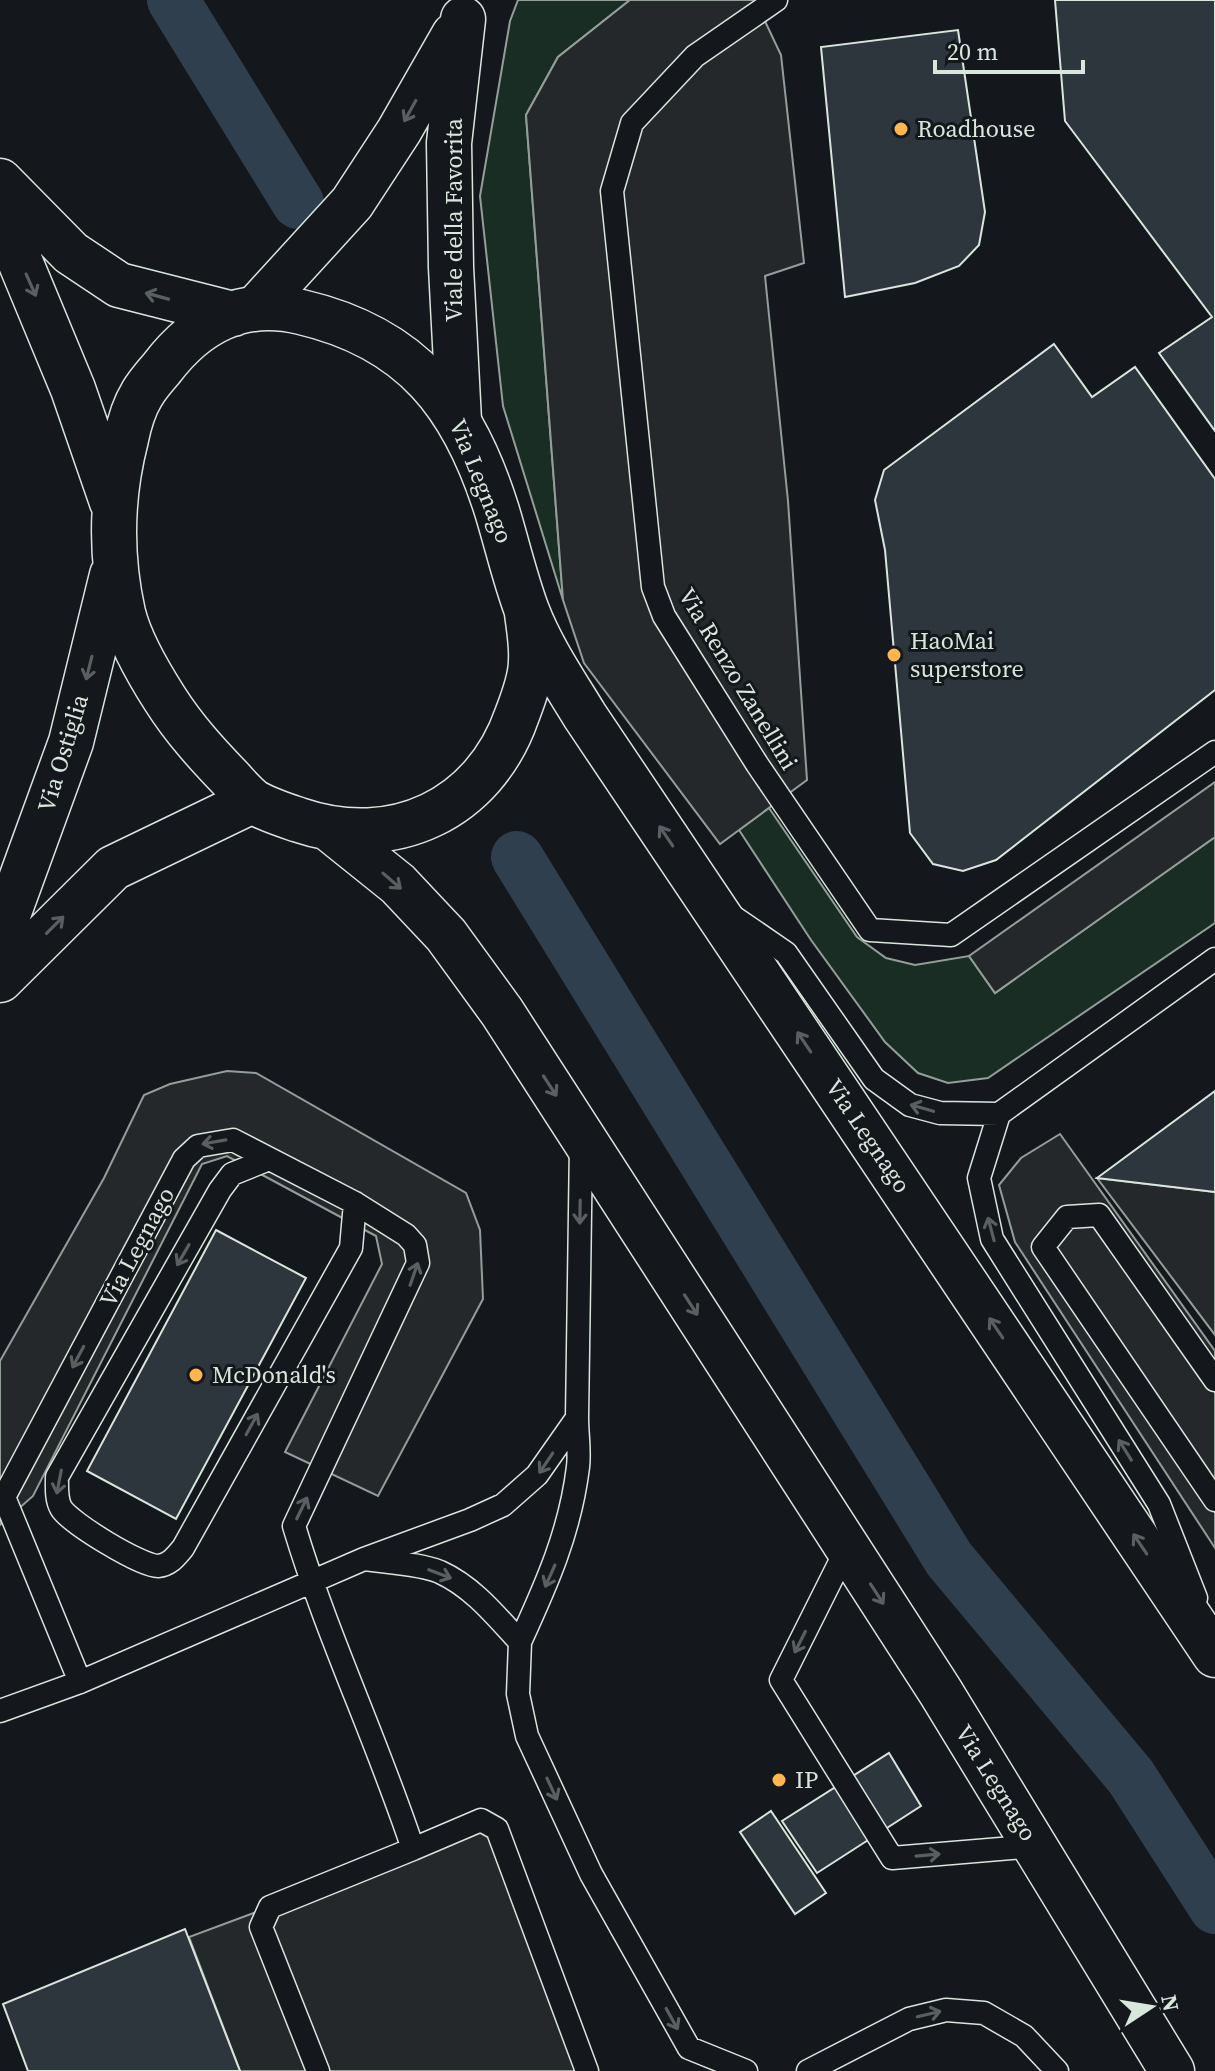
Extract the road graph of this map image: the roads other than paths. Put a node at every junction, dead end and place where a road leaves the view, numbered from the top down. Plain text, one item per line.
1 (776, 0) edge
2 (466, 10) edge
3 (0, 181) edge
4 (0, 213) edge
5 (245, 310) junction
6 (459, 421) junction
7 (113, 505) junction
8 (115, 565) junction
9 (527, 613) junction
10 (1215, 752) edge
11 (252, 801) junction
12 (332, 831) junction
13 (709, 900) junction
14 (0, 937) edge
15 (1215, 959) edge
16 (0, 980) edge
17 (999, 1114) junction
18 (581, 1134) junction
19 (269, 1159) junction
20 (355, 1203) junction
21 (1215, 1380) edge
22 (577, 1418) junction
23 (1215, 1500) edge
24 (847, 1548) junction
25 (364, 1559) junction
26 (311, 1582) junction
27 (520, 1642) junction
28 (1215, 1648) edge
29 (1215, 1655) edge
30 (80, 1682) junction
31 (0, 1711) edge
32 (1035, 1846) junction
33 (413, 1849) junction
34 (878, 2037) junction
35 (689, 2048) junction
36 (318, 2071) edge
37 (587, 2071) edge
38 (703, 2071) edge
39 (746, 2071) edge
40 (808, 2071) edge
41 (851, 2071) edge
42 (1057, 2071) edge
43 (1172, 2071) edge

1 - 10 lane, Via Renzo Zanellini
2 -> 5 main road, Viale della Favorita
2 - 6 main road, Viale della Favorita
5 -> 3 main road, Via Legnago
4 -> 7 main road, Via Legnago
5 - 6 main road, Via Legnago
5 - 7 main road, Via Legnago
6 - 9 main road, Via Legnago
7 - 8 main road, Via Legnago
8 - 11 main road, Via Legnago
8 -> 14 main road, Via Ostiglia
9 - 12 main road, Via Legnago
13 -> 9 main road, Via Legnago
11 - 12 main road, Via Legnago
16 -> 11 main road
12 -> 18 main road, Via Legnago
17 -> 13 lane
29 -> 13 main road, Via Legnago
15 - 17 lane
28 -> 17 lane
18 -> 22 lane
18 -> 24 main road, Via Legnago
19 - 20 lane, Via Legnago
19 -> 20 lane
19 -> 30 lane, Via Legnago
26 -> 20 lane, Via Legnago
21 - 23 lane
22 -> 25 lane
22 -> 27 lane
24 -> 32 main road, Via Legnago
24 -> 32 lane
25 - 26 lane
25 -> 27 lane
26 - 30 lane
26 - 33 lane, Via Legnago
27 -> 35 lane
30 - 31 lane
32 - 43 main road, Via Legnago
33 - 36 lane
33 - 37 lane
34 - 40 lane
34 - 41 lane
34 -> 42 lane
35 - 38 lane
35 - 39 lane

